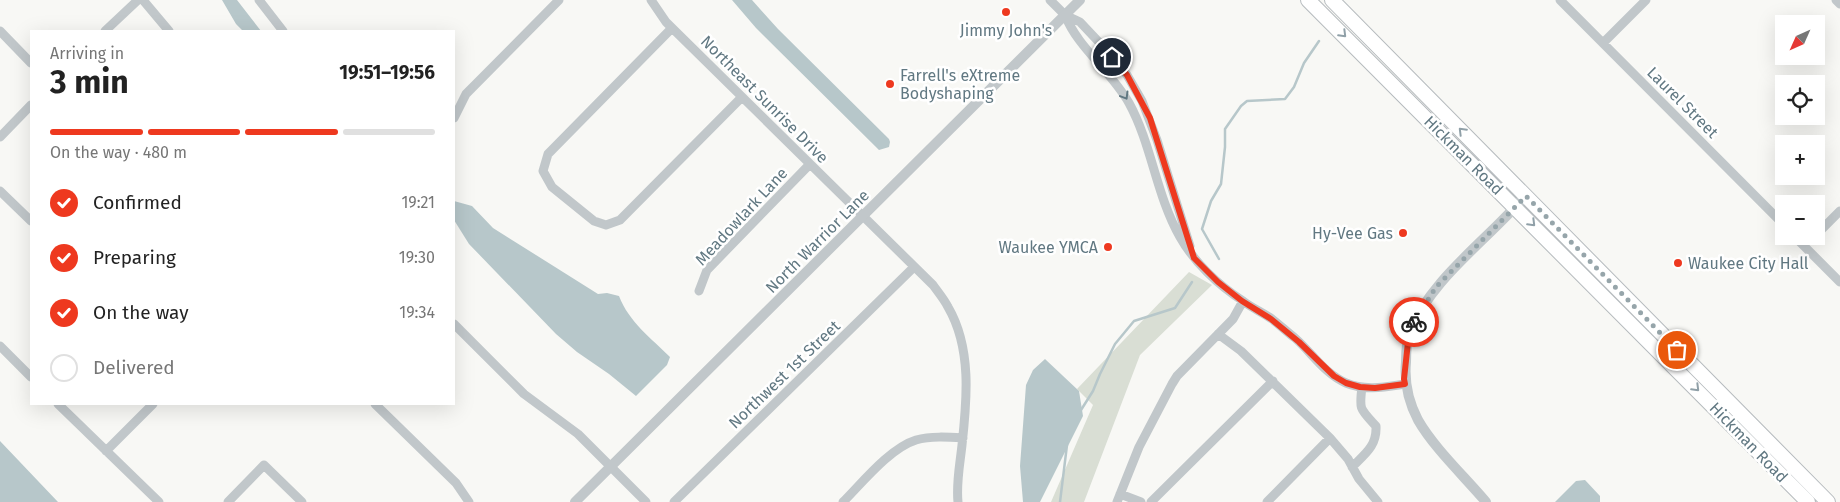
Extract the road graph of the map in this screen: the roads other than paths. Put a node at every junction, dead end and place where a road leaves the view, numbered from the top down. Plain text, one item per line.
1 (138, 0) edge
2 (143, 0) edge
3 (259, 0) edge
4 (559, 0) edge
5 (651, 0) edge
6 (1050, 0) edge
7 (1080, 0) edge
8 (1308, 0) edge
9 (1332, 0) edge
10 (1560, 0) edge
11 (1646, 0) edge
12 (1836, 0) edge
13 (1840, 4) edge
14 (1065, 15) junction
15 (672, 28) junction
16 (106, 30) edge
17 (168, 30) edge
18 (282, 30) edge
19 (0, 31) edge
20 (1603, 43) junction
21 (30, 62) edge
22 (742, 97) junction
23 (30, 107) edge
24 (455, 116) edge
25 (0, 137) edge
26 (810, 164) junction
27 (0, 191) edge
28 (1526, 196) junction
29 (1516, 207) junction
30 (1840, 211) edge
31 (863, 216) junction
32 (1775, 217) edge
33 (30, 220) edge
34 (1825, 227) edge
35 (1805, 247) edge
36 (1194, 258) junction
37 (914, 267) junction
38 (1840, 282) edge
39 (698, 291) dead end
40 (1242, 301) junction
41 (455, 325) edge
42 (1218, 334) junction
43 (0, 346) edge
44 (30, 376) edge
45 (1273, 381) junction
46 (1405, 384) junction
47 (1362, 387) junction
48 (59, 405) edge
49 (152, 405) edge
50 (376, 405) edge
51 (962, 438) junction
52 (1330, 438) junction
53 (106, 451) junction
54 (611, 467) junction
55 (1352, 467) junction
56 (1119, 498) edge
57 (159, 502) edge
58 (228, 502) edge
59 (302, 502) edge
60 (469, 502) edge
61 (576, 502) edge
62 (646, 502) edge
63 (674, 502) edge
64 (842, 502) edge
65 (958, 502) edge
66 (1141, 502) edge
67 (1151, 502) edge
68 (1267, 502) edge
69 (1378, 502) edge
70 (1486, 502) edge
71 (1808, 502) edge
72 (1828, 502) edge

1 - 16 street
2 - 17 street
3 - 18 street
4 - 24 street
5 - 15 street, Northeast Sunrise Drive
6 - 14 street
7 - 14 street, North Warrior Lane
8 -> 29 highway, Hickman Road
28 -> 9 highway, Hickman Road
10 - 20 street, Laurel Street
11 - 20 street
12 - 13 street
14 - 31 street, North Warrior Lane
14 -> 36 street
14 - 36 street
15 - 22 street, Northeast Sunrise Drive
15 - 22 street
19 - 21 street
20 - 32 street, Laurel Street
22 - 26 street, Northeast Sunrise Drive
23 - 25 street
26 - 31 street, Northeast Sunrise Drive
26 - 39 street, Meadowlark Lane
27 - 33 street
28 - 29 street
28 - 72 highway, Hickman Road
29 - 46 street
29 -> 71 highway, Hickman Road
30 - 34 street
31 - 37 street, Northeast Sunrise Drive
31 - 54 street, North Warrior Lane
35 - 38 street
36 - 40 street
37 - 51 street, Northeast Sunrise Drive
37 - 63 street, Northwest 1st Street
40 - 42 street
40 - 47 street
41 - 54 street
42 - 45 street
42 - 56 street
43 - 44 street
45 - 52 street
45 - 67 street
46 - 47 street
46 - 70 street
47 - 55 street
48 - 53 street
49 - 53 street
50 - 60 street
51 - 64 street
51 - 65 street, Northeast Sunrise Drive
52 - 55 street
52 - 68 street
53 - 57 street
54 - 61 street, North Warrior Lane
54 - 62 street
55 - 69 street
56 - 66 street
58 - 59 street

